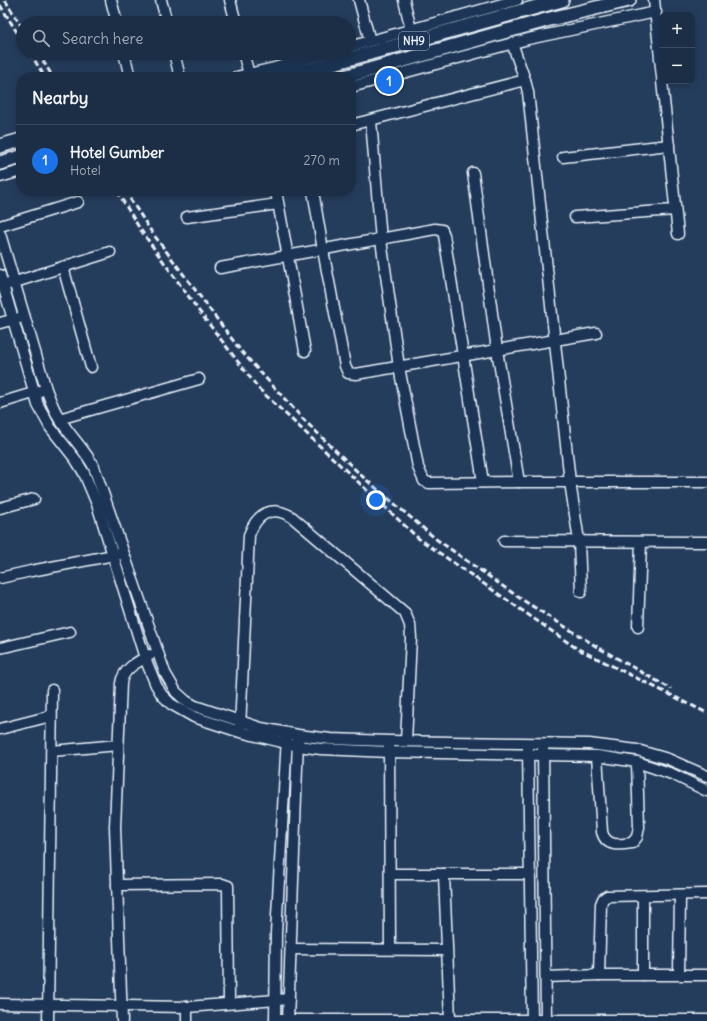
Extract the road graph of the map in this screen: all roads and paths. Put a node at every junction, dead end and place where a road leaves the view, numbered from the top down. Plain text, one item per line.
1 (111, 0) edge
2 (161, 0) edge
3 (230, 0) edge
4 (358, 0) edge
5 (404, 0) edge
6 (517, 0) edge
7 (629, 0) edge
8 (654, 0) edge
9 (556, 2) edge
10 (656, 12) junction
11 (114, 16) edge
12 (165, 16) edge
13 (234, 16) edge
14 (411, 30) junction
15 (370, 41) junction
16 (512, 43) junction
17 (356, 45) edge
18 (659, 48) edge
19 (356, 57) edge
20 (126, 60) edge
21 (176, 60) edge
22 (246, 60) edge
23 (302, 60) edge
24 (345, 60) edge
25 (129, 72) edge
26 (179, 72) edge
27 (249, 72) edge
28 (257, 72) edge
29 (299, 72) edge
30 (356, 74) edge
31 (525, 80) junction
32 (662, 84) edge
33 (356, 86) edge
34 (371, 121) junction
35 (356, 124) edge
36 (16, 141) edge
37 (669, 144) junction
38 (0, 146) edge
39 (563, 157) dead end
40 (16, 158) edge
41 (0, 163) edge
42 (16, 172) edge
43 (473, 173) dead end
44 (0, 177) edge
45 (277, 196) edge
46 (314, 196) edge
47 (78, 202) dead end
48 (278, 204) junction
49 (675, 210) junction
50 (187, 217) dead end
51 (574, 217) dead end
52 (0, 226) edge
53 (0, 234) edge
54 (678, 234) dead end
55 (381, 240) junction
56 (323, 250) junction
57 (110, 252) dead end
58 (288, 256) junction
59 (63, 267) junction
60 (220, 268) dead end
61 (0, 275) edge
62 (14, 282) junction
63 (3, 286) junction
64 (24, 316) junction
65 (13, 320) junction
66 (0, 323) edge
67 (596, 333) dead end
68 (555, 340) junction
69 (497, 350) junction
70 (305, 351) dead end
71 (462, 356) junction
72 (91, 367) dead end
73 (399, 367) junction
74 (200, 379) dead end
75 (46, 389) junction
76 (34, 393) junction
77 (0, 402) edge
78 (59, 419) junction
79 (483, 482) junction
80 (519, 482) junction
81 (570, 482) junction
82 (707, 482) edge
83 (34, 500) dead end
84 (0, 508) edge
85 (504, 541) dead end
86 (579, 541) junction
87 (641, 542) junction
88 (707, 542) edge
89 (118, 554) junction
90 (0, 578) edge
91 (580, 592) dead end
92 (638, 627) dead end
93 (70, 632) dead end
94 (0, 648) edge
95 (157, 652) junction
96 (145, 658) junction
97 (52, 690) dead end
98 (51, 716) junction
99 (240, 722) junction
100 (0, 729) edge
101 (240, 732) junction
102 (287, 733) junction
103 (298, 735) junction
104 (389, 741) junction
105 (406, 741) junction
106 (528, 743) junction
107 (543, 743) junction
108 (286, 744) junction
109 (118, 745) junction
110 (298, 746) junction
111 (52, 751) junction
112 (389, 752) junction
113 (528, 754) junction
114 (543, 754) junction
115 (597, 756) junction
116 (637, 762) junction
117 (707, 776) edge
118 (707, 791) edge
119 (390, 874) junction
120 (444, 874) junction
121 (530, 874) junction
122 (117, 886) junction
123 (707, 894) edge
124 (680, 895) junction
125 (643, 896) junction
126 (291, 949) junction
127 (390, 950) junction
128 (446, 950) junction
129 (679, 974) junction
130 (599, 975) junction
131 (643, 975) junction
132 (707, 975) edge
133 (546, 977) junction
134 (289, 999) junction
135 (275, 1000) junction
136 (0, 1004) edge
137 (49, 1004) junction
138 (229, 1004) junction
139 (123, 1005) junction
140 (187, 1007) junction
141 (275, 1020) edge
142 (288, 1020) edge
143 (450, 1020) junction
144 (532, 1020) edge
145 (707, 1020) edge
146 (48, 1021) edge
147 (122, 1021) edge
148 (187, 1021) edge
149 (546, 1021) edge

1 - 11 street
2 - 12 street
3 - 13 street
4 - 15 street
5 - 14 street
6 - 14 street
7 - 30 main road, NH9
8 - 10 street
9 - 19 main road, NH9
10 - 16 street
10 - 18 street
14 - 15 street
15 - 17 street
16 - 31 street
16 - 33 street
20 - 25 street
21 - 26 street
22 - 27 street
23 - 28 street
24 - 29 main road, NH9
31 - 34 street
31 - 68 street
32 - 37 street
34 - 35 street
34 - 55 street
36 - 38 main road
37 - 39 street
37 - 49 street
40 - 41 main road
42 - 44 street
43 - 69 street
45 - 48 street
46 - 56 street
47 - 52 street
48 - 50 street
48 - 58 street
49 - 51 street
49 - 54 street
53 - 62 street
55 - 56 street
55 - 71 street
55 - 73 street
56 - 58 street
56 - 73 street
57 - 59 street
58 - 60 street
58 - 70 street
59 - 62 street
59 - 72 street
61 - 63 street
62 - 63 street
62 - 64 street
63 - 65 street
64 - 65 street
64 - 75 street
65 - 66 street
65 - 76 street
67 - 68 street
68 - 69 street
68 - 81 street
69 - 71 street
69 - 80 street
71 - 73 street
71 - 79 street
73 - 79 street
74 - 78 street
75 - 76 street
75 - 78 street
76 - 77 street
76 - 89 street
78 - 89 street
79 - 80 street
80 - 81 street
81 - 82 street
81 - 86 street
83 - 84 street
85 - 86 street
86 - 87 street
86 - 91 street
87 - 88 street
87 - 92 street
89 - 90 street
89 - 95 street
89 - 96 street
93 - 94 street
95 - 96 street
95 - 99 street
96 - 101 street
96 - 109 street
97 - 98 street
98 - 100 street
98 - 111 street
99 - 101 street
99 - 102 street
99 - 105 street
101 - 108 street
102 - 103 street
102 - 108 street
103 - 104 street
103 - 110 street
104 - 105 street
104 - 112 street
105 - 106 street
106 - 107 street
106 - 113 street
107 - 114 street
107 - 117 street
108 - 110 street
108 - 135 street
109 - 111 street
109 - 122 street
110 - 112 street
110 - 126 street
111 - 137 street
112 - 113 street
112 - 119 street
113 - 114 street
113 - 121 street
114 - 115 street
114 - 133 street
115 - 116 street
115 - 116 street
116 - 118 street
119 - 120 street
119 - 127 street
120 - 121 street
120 - 128 street
121 - 144 street
122 - 138 street
122 - 139 street
123 - 124 street
124 - 125 street
124 - 129 street
125 - 130 street
125 - 131 street
126 - 127 street
126 - 134 street
127 - 128 street
128 - 143 street
129 - 131 street
129 - 132 street
130 - 131 street
130 - 133 street
133 - 149 street
134 - 135 street
134 - 142 street
135 - 138 street
135 - 141 street
136 - 137 street
137 - 139 street
137 - 146 street
138 - 140 street
139 - 140 street
139 - 147 street
140 - 148 street
141 - 142 street
142 - 143 street
143 - 144 street
144 - 149 street
145 - 149 street

